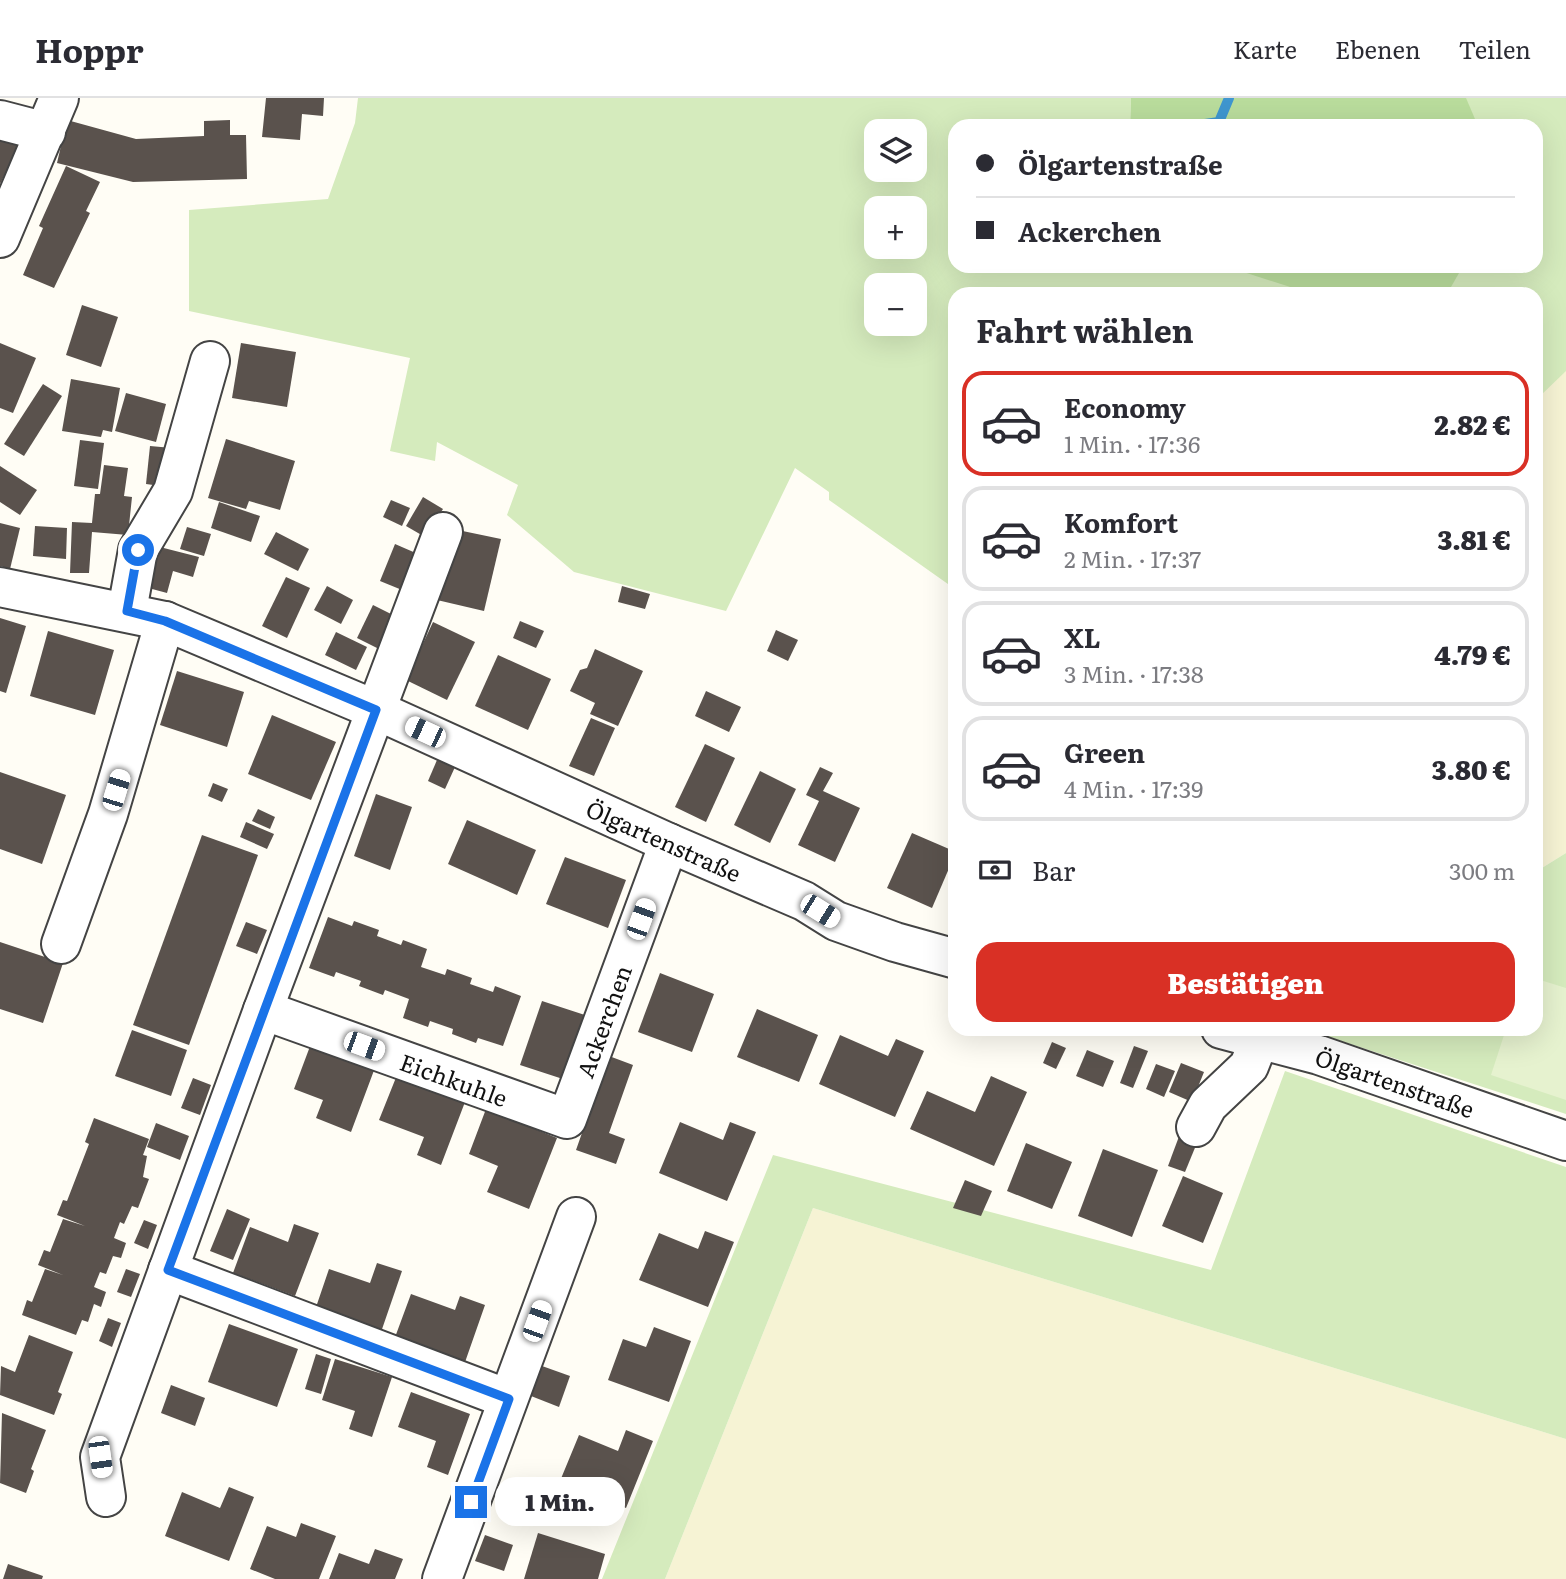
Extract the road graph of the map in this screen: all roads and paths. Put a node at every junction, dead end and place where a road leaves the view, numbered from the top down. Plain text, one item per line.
1 (53, 115) edge
2 (0, 120) edge
3 (0, 238) edge
4 (210, 361) dead end
5 (443, 532) dead end
6 (0, 587) edge
7 (127, 611) junction
8 (165, 621) junction
9 (376, 710) junction
10 (669, 843) junction
11 (61, 944) dead end
12 (948, 956) edge
13 (263, 1010) junction
14 (1251, 1036) edge
15 (1260, 1038) junction
16 (566, 1119) joint
17 (1196, 1126) dead end
18 (1566, 1141) edge
19 (576, 1217) dead end
20 (168, 1270) junction
21 (509, 1399) junction
22 (106, 1497) dead end
23 (442, 1579) edge

1 - 2 street
1 - 3 street
4 - 7 street
5 - 9 street
6 - 7 street, Ölgartenstraße
7 - 8 street, Ölgartenstraße
8 - 9 street, Ölgartenstraße
8 - 11 street
9 - 10 street, Ölgartenstraße
9 - 13 street
10 - 12 street, Ölgartenstraße
10 - 16 street, Ackerchen
13 - 16 street, Eichkuhle
13 - 20 street
14 - 15 street, Ölgartenstraße
15 - 17 street
15 - 18 street, Ölgartenstraße
19 - 21 street
20 - 21 street
20 - 22 street
21 - 23 street

